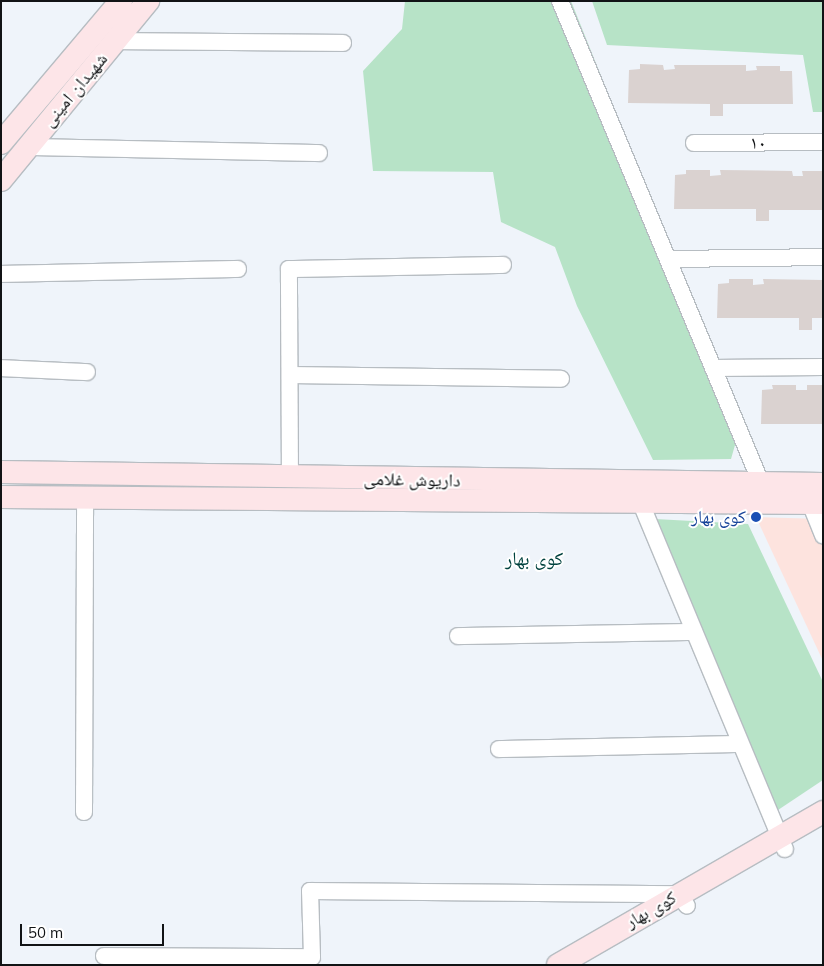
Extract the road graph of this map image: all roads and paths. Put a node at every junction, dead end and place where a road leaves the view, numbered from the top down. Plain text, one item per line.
1 (121, 1) edge
2 (148, 1) edge
3 (560, 1) edge
4 (115, 41) junction
5 (343, 43) dead end
6 (823, 142) edge
7 (694, 143) dead end
8 (1, 144) edge
9 (28, 147) junction
10 (319, 153) dead end
11 (1, 180) edge
12 (823, 257) edge
13 (668, 259) junction
14 (503, 265) dead end
15 (238, 269) dead end
16 (1, 274) edge
17 (823, 367) edge
18 (1, 368) edge
19 (713, 368) junction
20 (87, 372) dead end
21 (290, 375) junction
22 (561, 379) dead end
23 (1, 472) edge
24 (290, 479) junction
25 (761, 483) junction
26 (823, 484) edge
27 (535, 491) junction
28 (1, 497) edge
29 (85, 497) junction
30 (640, 501) junction
31 (816, 503) edge
32 (823, 536) edge
33 (694, 632) junction
34 (458, 636) dead end
35 (740, 744) junction
36 (499, 749) dead end
37 (84, 812) dead end
38 (823, 812) edge
39 (823, 828) edge
40 (782, 844) junction
41 (683, 900) junction
42 (104, 956) dead end
43 (558, 965) edge
44 (584, 965) edge

1 - 8 street, شهیدان امینی
2 - 4 street, شهیدان امینی
3 - 13 street
4 - 5 street
4 - 9 street, شهیدان امینی
6 - 7 street, ۱۰
9 - 10 street
9 - 11 street, شهیدان امینی
12 - 13 street
13 - 19 street
14 - 21 street
15 - 16 street
17 - 19 street
18 - 20 street
19 - 25 street
21 - 22 street
21 - 24 street
23 - 24 street, داریوش غلامی
24 - 27 street, داریوش غلامی
25 - 26 street, داریوش غلامی
25 - 27 street, داریوش غلامی
27 - 29 street, داریوش غلامی
27 - 30 street, داریوش غلامی
28 - 29 street, داریوش غلامی
29 - 37 street
30 - 31 street, داریوش غلامی
30 - 33 street
31 - 32 street
33 - 34 street
33 - 35 street
35 - 36 street
35 - 40 street
38 - 40 street, کوی بهار
39 - 40 street, کوی بهار
40 - 41 street, کوی بهار
41 - 42 street
41 - 43 street, کوی بهار
41 - 44 street, کوی بهار

